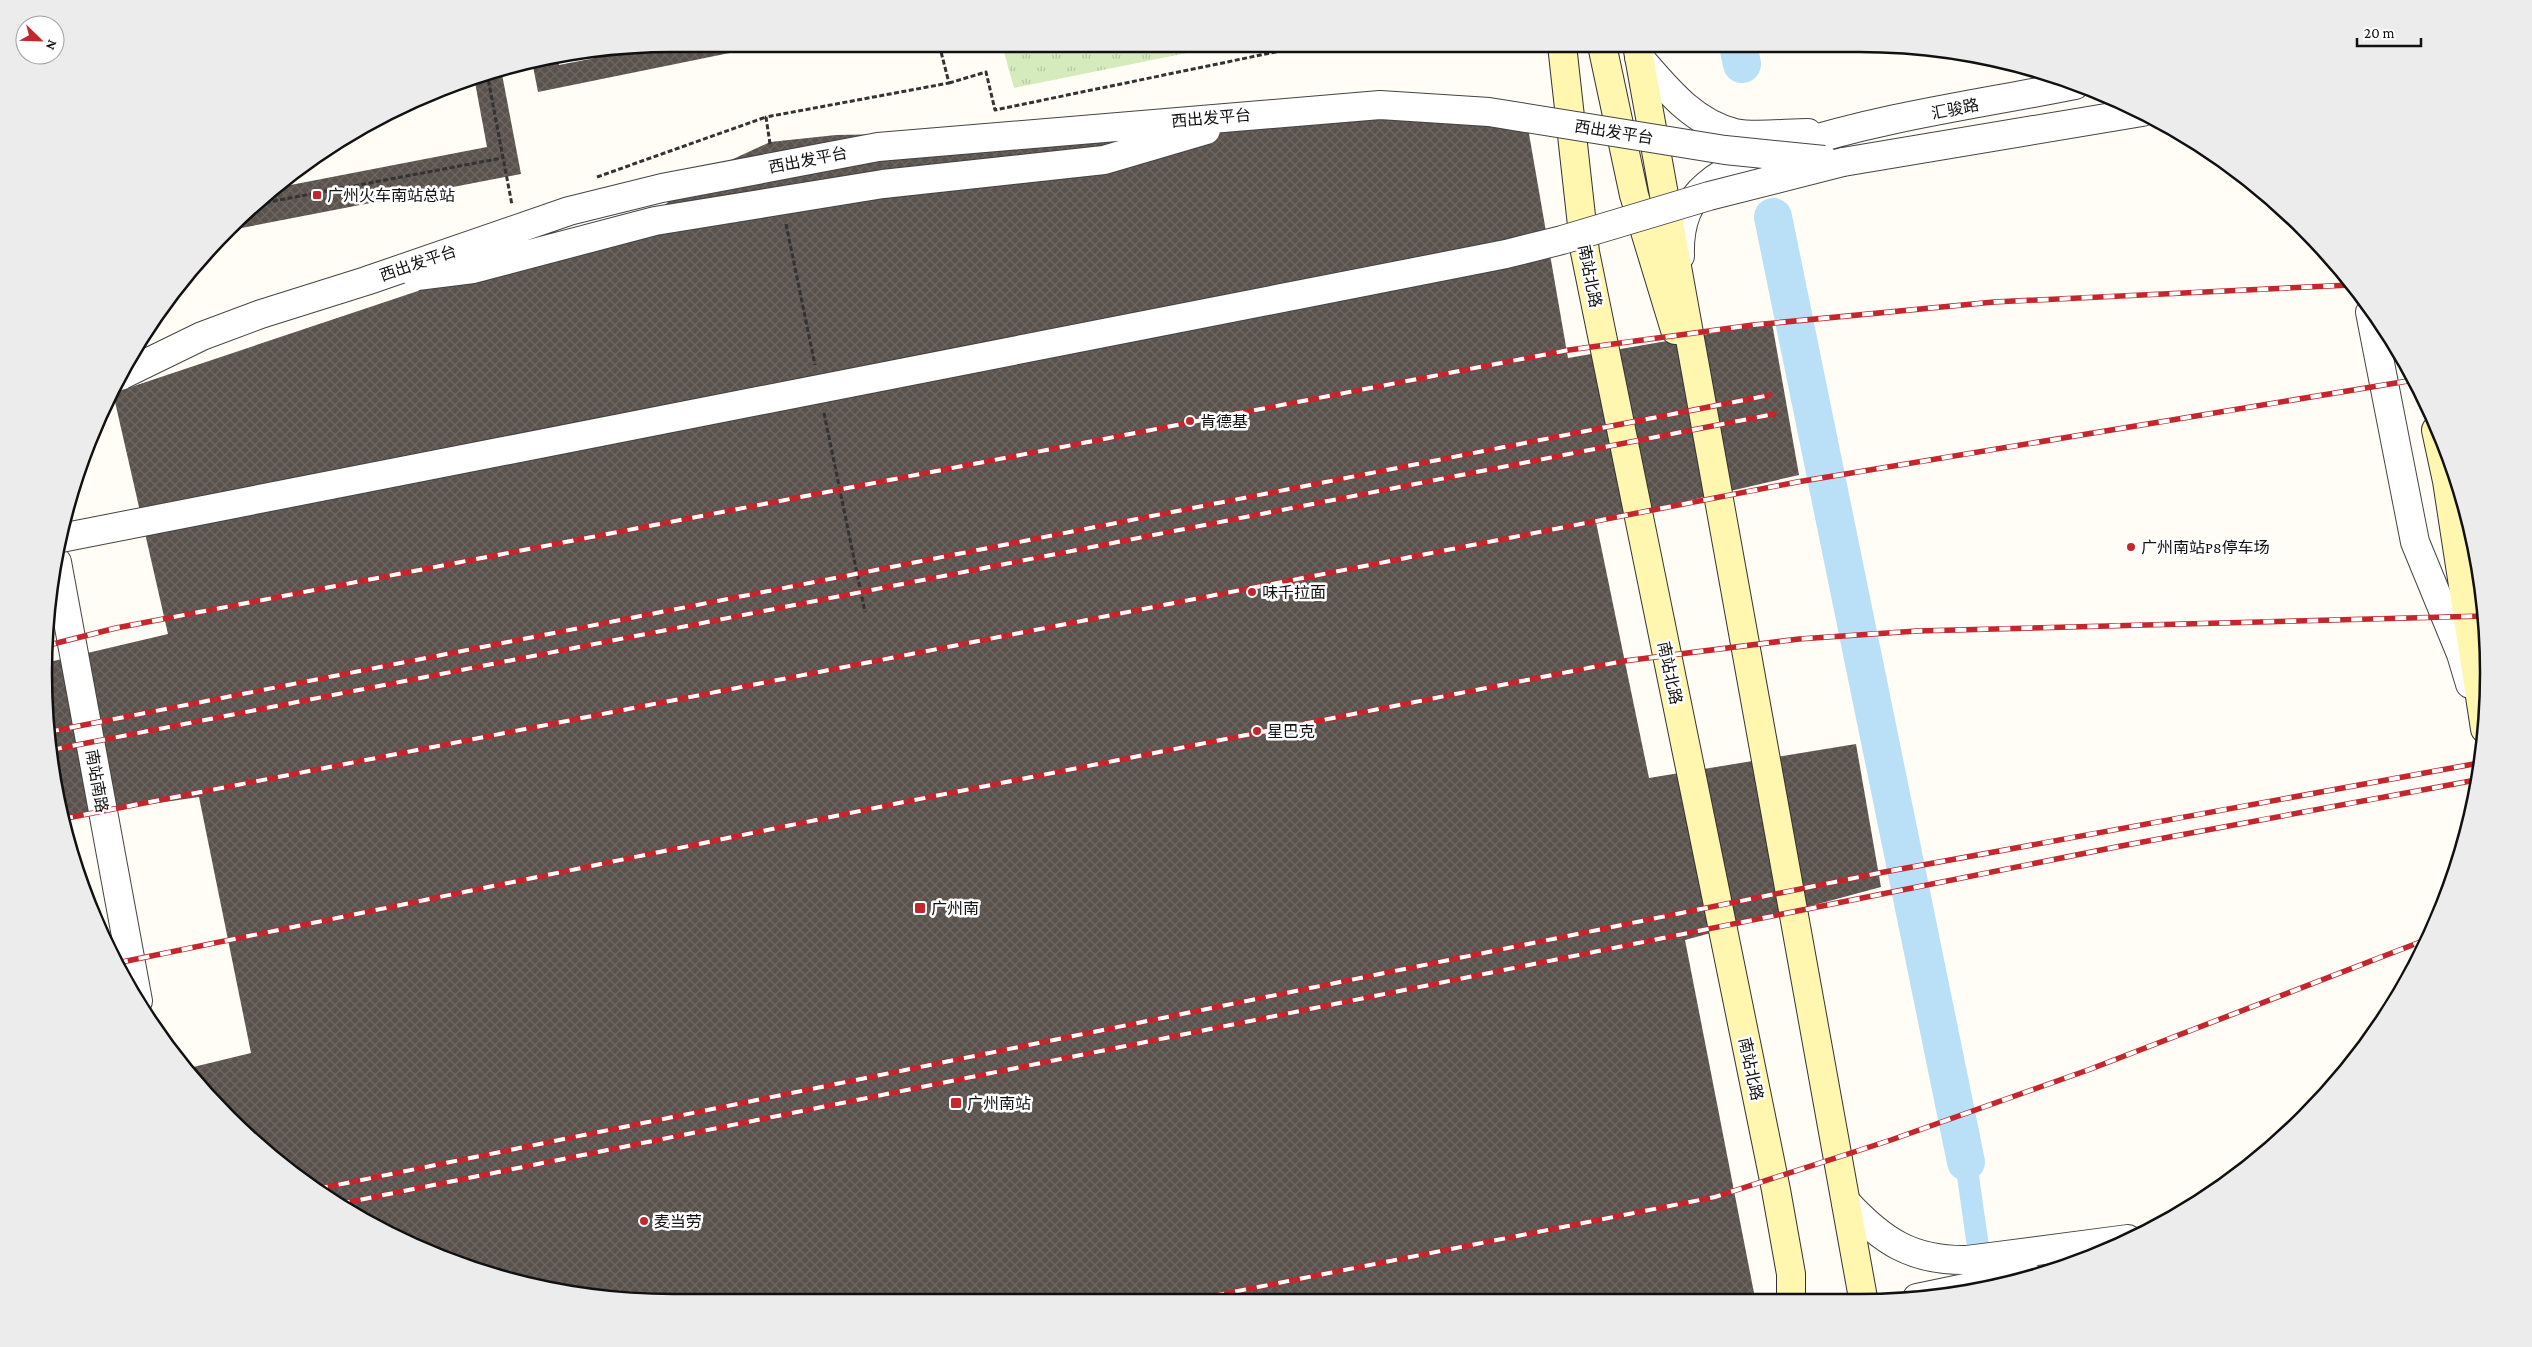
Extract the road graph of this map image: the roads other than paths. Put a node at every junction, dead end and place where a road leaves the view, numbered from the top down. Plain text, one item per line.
1 (1563, 52) edge
2 (1603, 52) edge
3 (1638, 52) edge
4 (1639, 52) edge
5 (2063, 87) edge
6 (1266, 113) junction
7 (2127, 114) edge
8 (1835, 132) junction
9 (1843, 162) junction
10 (366, 281) junction
11 (1681, 281) junction
12 (2372, 324) edge
13 (132, 370) edge
14 (1713, 459) junction
15 (2444, 466) edge
16 (68, 537) edge
17 (60, 578) edge
18 (2479, 691) edge
19 (2478, 708) edge
20 (134, 981) edge
21 (1846, 1202) junction
22 (2096, 1247) edge
23 (2028, 1264) edge
24 (1962, 1286) edge
25 (1791, 1294) edge
26 (1862, 1294) edge

1 - 25 main road, 南站北路
2 - 14 main road
3 - 11 main road
4 - 8 street
5 - 8 street, 汇骏路
6 - 9 street, 西出发平台, bridge
6 - 10 street, 西出发平台, bridge
6 - 10 street, 西出发平台, bridge
7 - 9 street
8 - 11 street
9 - 16 street, bridge
10 - 13 street, 西出发平台, bridge
11 - 14 main road
12 - 19 street
14 - 21 main road
15 - 18 main road
17 - 20 street, 南站南路
21 - 23 street
21 - 26 main road
22 - 23 street
23 - 24 street

